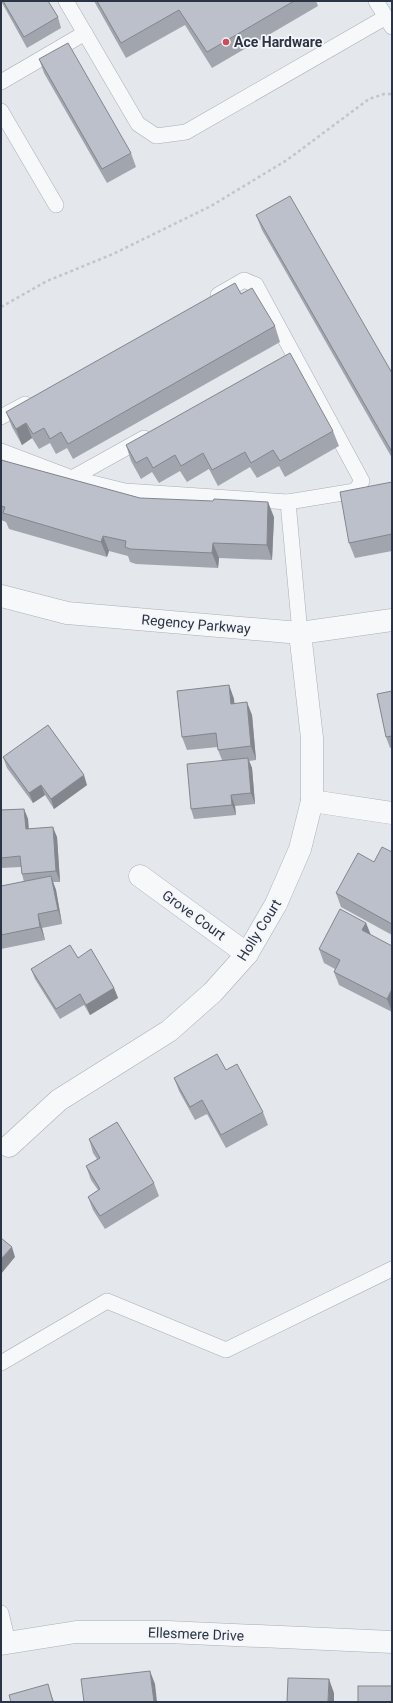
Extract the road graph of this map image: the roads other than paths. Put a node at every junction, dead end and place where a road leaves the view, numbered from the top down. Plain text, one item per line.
1 (66, 1) edge
2 (376, 1) edge
3 (389, 22) edge
4 (85, 33) junction
5 (1, 82) edge
6 (1, 111) edge
7 (56, 205) dead end
8 (203, 303) edge
9 (295, 355) junction
10 (281, 362) edge
11 (36, 397) edge
12 (1, 417) edge
13 (155, 432) edge
14 (1, 451) edge
15 (72, 478) junction
16 (288, 502) junction
17 (1, 596) edge
18 (392, 620) edge
19 (300, 633) junction
20 (312, 801) junction
21 (392, 814) edge
22 (140, 876) dead end
23 (247, 954) junction
24 (8, 1146) dead end
25 (392, 1269) edge
26 (1, 1363) edge
27 (1, 1614) edge
28 (392, 1642) edge
29 (4, 1643) edge

1 - 4 lane
2 - 3 lane
3 - 4 lane
4 - 5 lane
6 - 7 lane
8 - 9 lane
9 - 10 lane
9 - 16 lane
11 - 12 lane
13 - 15 lane
14 - 15 lane
15 - 16 lane
16 - 19 lane
17 - 19 street, Regency Parkway
18 - 19 street, Regency Parkway
19 - 20 street, Holly Court
20 - 21 street
20 - 23 street, Holly Court
22 - 23 street, Grove Court
23 - 24 street, Holly Court
25 - 26 lane
27 - 29 lane
28 - 29 street, Ellesmere Drive

